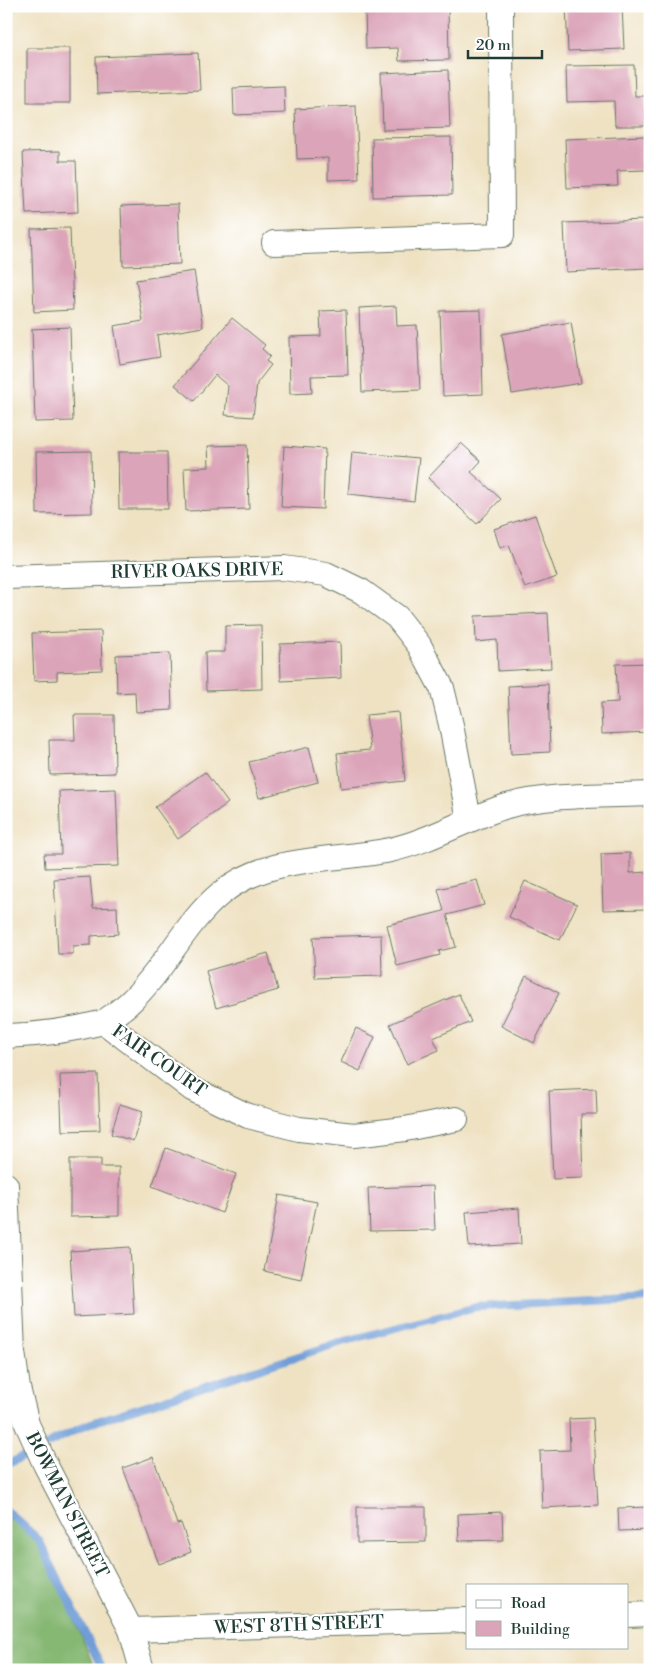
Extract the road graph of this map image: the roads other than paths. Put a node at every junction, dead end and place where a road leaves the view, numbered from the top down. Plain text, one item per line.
1 (501, 6) edge
2 (274, 244) dead end
3 (6, 577) edge
4 (650, 794) edge
5 (469, 820) junction
6 (104, 1022) junction
7 (6, 1036) edge
8 (456, 1119) dead end
9 (6, 1185) edge
10 (650, 1614) edge
11 (628, 1615) edge
12 (466, 1620) edge
13 (131, 1630) junction
14 (142, 1670) edge

1 - 2 street
3 - 5 street, RIVER OAKS DRIVE
4 - 5 street
5 - 6 street
6 - 7 street, FAIR COURT
6 - 8 street, FAIR COURT
9 - 13 street, BOWMAN STREET
10 - 11 street
12 - 13 street, WEST 8TH STREET
13 - 14 street, BOWMAN STREET

